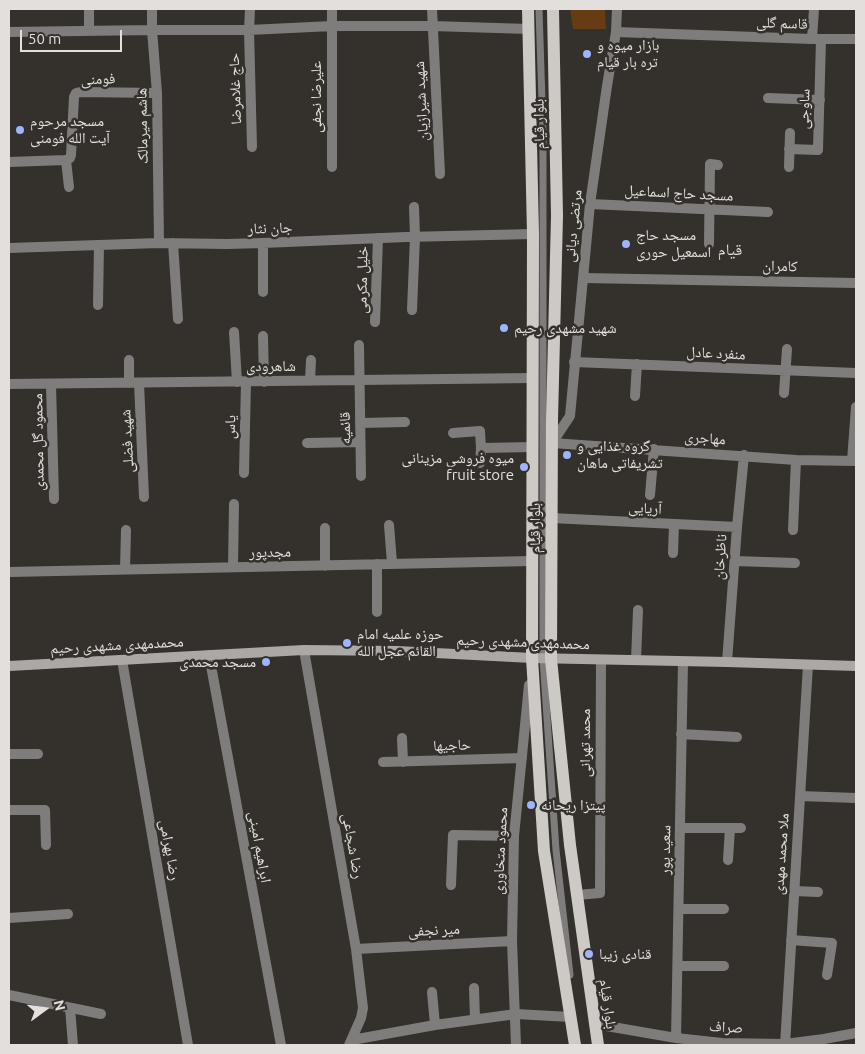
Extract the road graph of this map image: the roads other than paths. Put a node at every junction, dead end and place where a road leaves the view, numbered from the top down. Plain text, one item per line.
1 (88, 9) edge
2 (152, 9) edge
3 (250, 9) edge
4 (332, 9) edge
5 (432, 9) edge
6 (528, 9) edge
7 (539, 9) edge
8 (553, 9) edge
9 (617, 9) edge
10 (814, 9) edge
11 (332, 26) junction
12 (432, 26) junction
13 (529, 29) junction
14 (152, 30) junction
15 (249, 30) junction
16 (89, 31) junction
17 (9, 32) edge
18 (616, 32) junction
19 (817, 39) junction
20 (856, 39) edge
21 (157, 93) junction
22 (768, 98) dead end
23 (820, 100) junction
24 (790, 133) dead end
25 (252, 147) dead end
26 (789, 148) junction
27 (66, 160) junction
28 (9, 162) edge
29 (718, 165) dead end
30 (332, 167) dead end
31 (789, 167) dead end
32 (440, 174) dead end
33 (69, 186) dead end
34 (590, 204) junction
35 (414, 207) dead end
36 (710, 210) junction
37 (768, 212) dead end
38 (533, 234) junction
39 (415, 237) junction
40 (378, 238) junction
41 (159, 243) junction
42 (173, 243) junction
43 (263, 243) junction
44 (709, 244) dead end
45 (99, 245) junction
46 (9, 248) edge
47 (583, 278) junction
48 (856, 283) edge
49 (263, 292) dead end
50 (98, 305) dead end
51 (412, 310) dead end
52 (178, 319) dead end
53 (376, 322) dead end
54 (234, 332) dead end
55 (263, 336) dead end
56 (358, 345) dead end
57 (787, 349) dead end
58 (129, 360) dead end
59 (311, 360) dead end
60 (574, 362) junction
61 (637, 364) junction
62 (785, 371) junction
63 (856, 373) edge
64 (533, 378) junction
65 (359, 380) junction
66 (310, 381) junction
67 (242, 382) junction
68 (264, 382) junction
69 (134, 383) junction
70 (9, 384) edge
71 (51, 384) junction
72 (784, 394) dead end
73 (635, 396) dead end
74 (856, 407) edge
75 (405, 422) dead end
76 (360, 423) junction
77 (453, 433) dead end
78 (360, 442) junction
79 (307, 443) dead end
80 (552, 443) junction
81 (532, 447) junction
82 (481, 448) junction
83 (654, 449) junction
84 (744, 456) junction
85 (796, 460) junction
86 (854, 461) edge
87 (480, 463) dead end
88 (244, 474) dead end
89 (361, 476) dead end
90 (650, 495) dead end
91 (144, 497) dead end
92 (54, 499) dead end
93 (234, 504) dead end
94 (551, 518) junction
95 (674, 524) junction
96 (390, 526) dead end
97 (737, 527) junction
98 (325, 528) dead end
99 (126, 530) dead end
100 (793, 530) dead end
101 (673, 553) dead end
102 (735, 560) junction
103 (532, 561) junction
104 (392, 563) junction
105 (794, 563) dead end
106 (377, 564) junction
107 (325, 566) junction
108 (233, 567) junction
109 (125, 569) junction
110 (9, 572) edge
111 (638, 610) dead end
112 (377, 612) dead end
113 (304, 650) junction
114 (209, 655) junction
115 (542, 659) junction
116 (122, 660) junction
117 (601, 660) junction
118 (636, 660) junction
119 (683, 662) junction
120 (727, 662) junction
121 (808, 665) junction
122 (9, 666) edge
123 (856, 666) edge
124 (681, 734) junction
125 (737, 737) dead end
126 (402, 738) dead end
127 (9, 754) edge
128 (38, 754) dead end
129 (522, 758) junction
130 (383, 762) dead end
131 (403, 762) junction
132 (800, 796) junction
133 (856, 798) edge
134 (9, 810) edge
135 (680, 828) junction
136 (730, 828) junction
137 (742, 828) dead end
138 (514, 836) junction
139 (46, 846) dead end
140 (728, 860) dead end
141 (451, 885) dead end
142 (794, 890) junction
143 (818, 892) dead end
144 (577, 895) junction
145 (678, 909) junction
146 (724, 909) dead end
147 (68, 914) dead end
148 (9, 918) edge
149 (791, 940) junction
150 (512, 941) junction
151 (356, 949) junction
152 (678, 966) junction
153 (724, 966) dead end
154 (827, 975) dead end
155 (474, 988) dead end
156 (432, 992) dead end
157 (9, 995) edge
158 (70, 1008) junction
159 (101, 1014) dead end
160 (516, 1014) junction
161 (570, 1017) junction
162 (475, 1019) junction
163 (595, 1024) junction
164 (435, 1025) junction
165 (856, 1033) edge
166 (676, 1038) junction
167 (351, 1042) edge
168 (785, 1044) edge
169 (72, 1045) edge
170 (188, 1045) edge
171 (280, 1045) edge
172 (516, 1045) edge
173 (576, 1045) edge
174 (598, 1045) edge

1 - 16 street
2 - 14 street, هاشم میرمالک
3 - 15 street, حاج غلامرضا
4 - 11 street, علیرضا نجفی
5 - 12 street, شهید شیرازیان
6 - 13 main road, بلوار قیام
7 - 115 lane
8 - 80 main road, بلوار قیام
9 - 18 street, مرتضی دیانی
10 - 19 street, ساوجی
11 - 12 street
11 - 15 street
11 - 30 street, علیرضا نجفی
12 - 13 street
12 - 32 street, شهید شیرازیان
13 - 38 main road, بلوار قیام
14 - 15 street
14 - 16 street
14 - 21 street, هاشم میرمالک
15 - 25 street, حاج غلامرضا
16 - 17 street
18 - 19 street, قاسم گلی
18 - 34 street, مرتضی دیانی
19 - 20 street, قاسم گلی
19 - 23 street, ساوجی
21 - 27 street, فومنی
21 - 41 street, هاشم میرمالک
22 - 23 street
23 - 26 street, ساوجی
24 - 26 street
26 - 31 street
27 - 28 street
27 - 33 street
29 - 36 street
34 - 36 street, مسجد حاج اسماعیل
34 - 47 street, مرتضی دیانی
35 - 39 street
36 - 37 street, مسجد حاج اسماعیل
36 - 44 street
38 - 39 street, جان نثار
38 - 64 main road, بلوار قیام
39 - 40 street, جان نثار
39 - 51 street
40 - 43 street, جان نثار
40 - 53 street, خلیل مکرمی
41 - 42 street, جان نثار
41 - 45 street, جان نثار
42 - 43 street, جان نثار
42 - 52 street
43 - 49 street
45 - 46 street, جان نثار
45 - 50 street
47 - 48 street, کامران
47 - 60 street, مرتضی دیانی
54 - 67 street, یاس
55 - 68 street
56 - 65 street, قائمیه
57 - 62 street
58 - 69 street, شهید فضلی
59 - 66 street
60 - 61 street, منفرد عادل
60 - 80 street, مرتضی دیانی
61 - 62 street, منفرد عادل
61 - 73 street
62 - 63 street, منفرد عادل
62 - 72 street
64 - 65 street, شاهرودی
64 - 81 main road, بلوار قیام
65 - 66 street, شاهرودی
65 - 76 street, قائمیه
66 - 68 street, شاهرودی
67 - 68 street, شاهرودی
67 - 69 street, شاهرودی
67 - 88 street, یاس
69 - 71 street, شاهرودی
69 - 91 street, شهید فضلی
70 - 71 street, شاهرودی
71 - 92 street, محمود گل محمدی
74 - 86 street
75 - 76 street
76 - 78 street, قائمیه
77 - 82 street
78 - 79 street
78 - 89 street, قائمیه
80 - 83 street, مهاجری
80 - 94 main road, بلوار قیام
81 - 82 street
81 - 103 main road, بلوار قیام
82 - 87 street
83 - 84 street, مهاجری
83 - 90 street
84 - 85 street, مهاجری
84 - 97 street, ناظرخان
85 - 86 street, مهاجری
85 - 100 street
93 - 108 street
94 - 95 street, آریایی
94 - 115 main road, بلوار قیام
95 - 97 street, آریایی
95 - 101 street
96 - 104 street
97 - 102 street, ناظرخان
98 - 107 street
99 - 109 street
102 - 105 street
102 - 120 street, ناظرخان
103 - 104 street, مجدپور
103 - 115 main road, بلوار قیام
104 - 106 street, مجدپور
106 - 107 street, مجدپور
106 - 112 street
107 - 108 street, مجدپور
108 - 109 street, مجدپور
109 - 110 street, مجدپور
111 - 118 street
113 - 114 main road, محمدمهدی مشهدی رحیم
113 - 115 main road, محمدمهدی مشهدی رحیم
113 - 151 street, رضا شجاعی
114 - 116 main road, محمدمهدی مشهدی رحیم
114 - 171 street, ابراهیم امینی
115 - 117 main road, محمدمهدی مشهدی رحیم
115 - 129 street, محمود متخاوری
115 - 144 main road, بلوار قیام
115 - 161 main road, بلوار قیام
115 - 173 lane
116 - 122 main road, محمدمهدی مشهدی رحیم
116 - 170 street, رضا بهرامی
117 - 118 main road, محمدمهدی مشهدی رحیم
117 - 144 street, محمد تهرانی
118 - 119 main road, محمدمهدی مشهدی رحیم
119 - 120 main road, محمدمهدی مشهدی رحیم
119 - 124 street, سعید پور
120 - 121 main road, محمدمهدی مشهدی رحیم
121 - 123 main road, محمدمهدی مشهدی رحیم
121 - 132 street, ملا محمد مهدی
124 - 125 street
124 - 135 street, سعید پور
126 - 131 street
127 - 128 street
129 - 131 street, حاجیها
129 - 138 street, محمود متخاوری
130 - 131 street, حاجیها
132 - 133 street
132 - 142 street, ملا محمد مهدی
134 - 139 street
135 - 136 street
135 - 145 street, سعید پور
136 - 137 street
136 - 140 street
138 - 141 street
138 - 150 street, محمود متخاوری
142 - 143 street
142 - 149 street, ملا محمد مهدی
144 - 163 main road, بلوار قیام
145 - 146 street
145 - 152 street, سعید پور
147 - 148 street
149 - 154 street
149 - 168 street, ملا محمد مهدی
150 - 151 street, میر نجفی
150 - 160 street, محمود متخاوری
151 - 167 street, رضا شجاعی
152 - 153 street
152 - 166 street, سعید پور
155 - 162 street
156 - 164 street
157 - 158 street
158 - 159 street
158 - 169 street
160 - 161 street
160 - 162 street
160 - 172 street, محمود متخاوری
161 - 173 main road, بلوار قیام
162 - 164 street
163 - 166 street, صراف
163 - 174 main road, بلوار قیام
164 - 167 street
165 - 168 street, صراف
166 - 168 street, صراف

